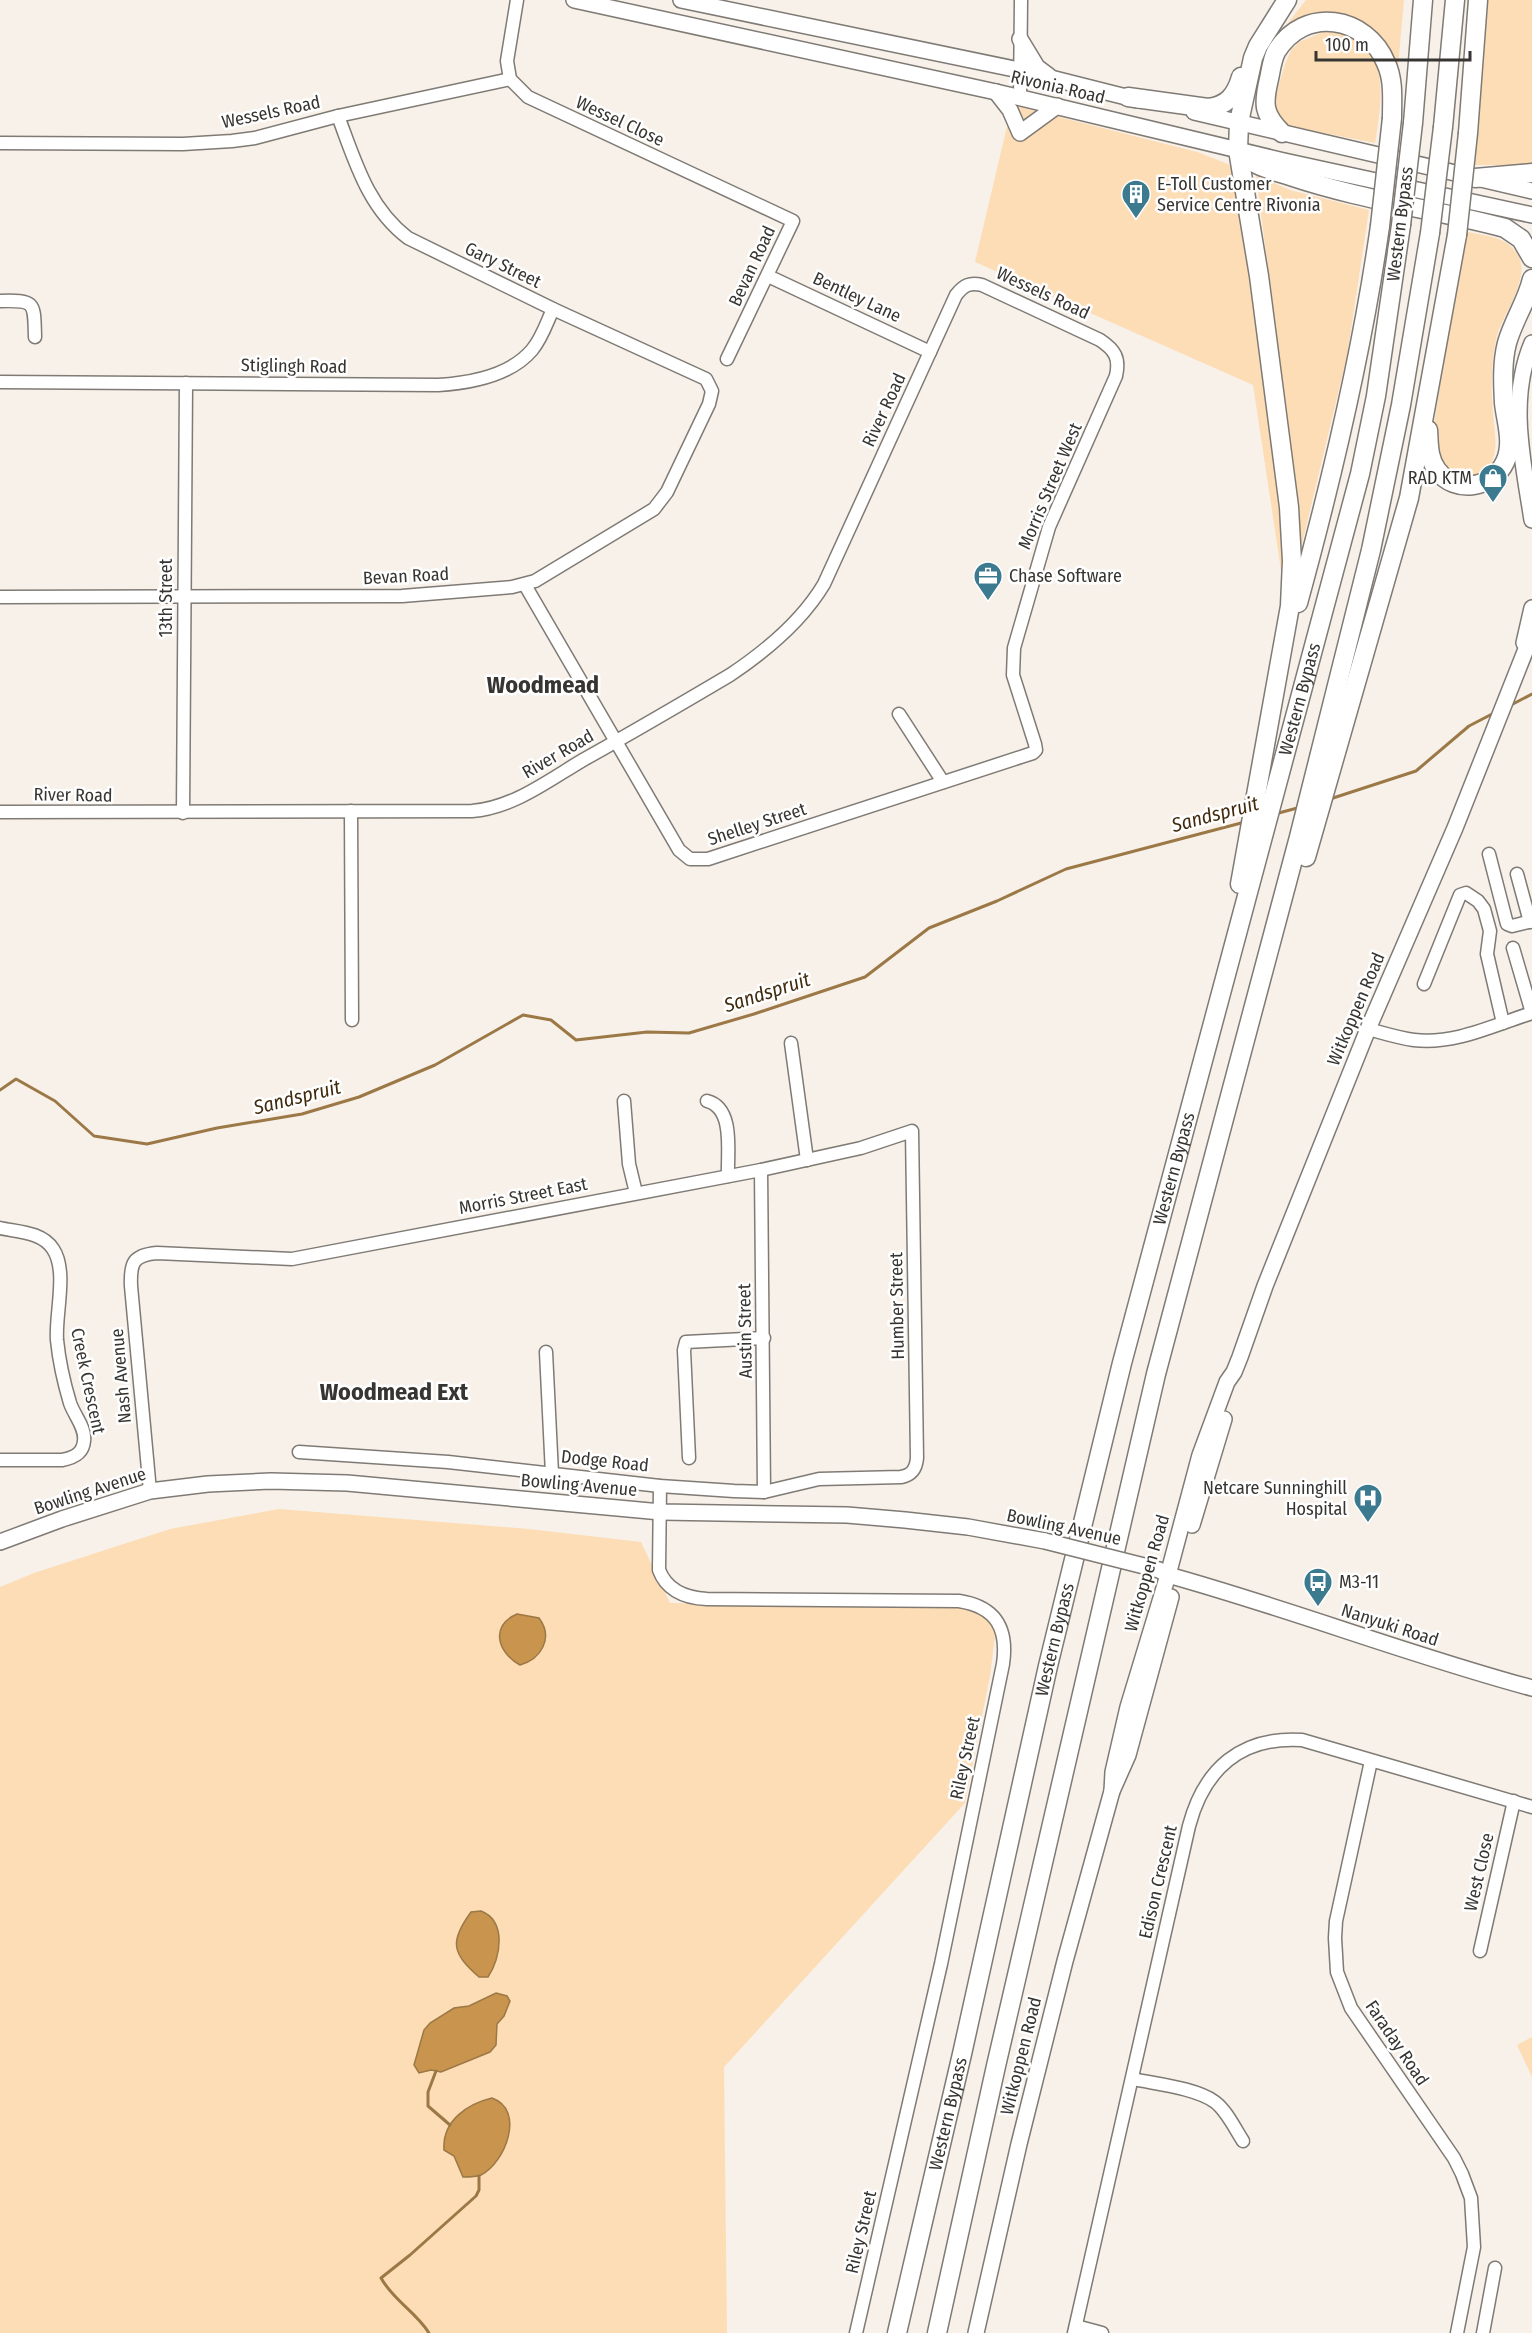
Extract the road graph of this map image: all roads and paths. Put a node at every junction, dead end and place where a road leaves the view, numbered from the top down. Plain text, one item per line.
1 (518, 0) edge
2 (574, 0) edge
3 (681, 0) edge
4 (1021, 0) edge
5 (1423, 0) edge
6 (1455, 0) edge
7 (1478, 0) edge
8 (1283, 5) edge
9 (1020, 39) junction
10 (1019, 70) junction
11 (510, 79) junction
12 (1053, 79) junction
13 (996, 92) junction
14 (1128, 97) junction
15 (1020, 98) junction
16 (1057, 106) junction
17 (339, 116) junction
18 (1239, 122) junction
19 (1282, 133) junction
20 (0, 143) edge
21 (1238, 150) junction
22 (1532, 173) edge
23 (1475, 177) junction
24 (1532, 191) edge
25 (1529, 215) edge
26 (793, 221) joint
27 (1532, 258) edge
28 (768, 276) junction
29 (1532, 279) edge
30 (0, 301) edge
31 (553, 309) junction
32 (35, 337) dead end
33 (1532, 343) edge
34 (930, 352) junction
35 (727, 359) dead end
36 (1116, 376) joint
37 (0, 382) edge
38 (186, 383) junction
39 (711, 385) joint
40 (1427, 405) junction
41 (1532, 520) edge
42 (525, 585) junction
43 (0, 597) edge
44 (184, 597) junction
45 (1532, 608) edge
46 (1532, 634) edge
47 (1519, 665) junction
48 (1276, 682) junction
49 (899, 714) dead end
50 (615, 743) junction
51 (1036, 750) joint
52 (1326, 760) junction
53 (943, 782) junction
54 (0, 812) edge
55 (351, 812) junction
56 (183, 813) junction
57 (1254, 848) junction
58 (1489, 854) dead end
59 (1518, 874) dead end
60 (1531, 921) edge
61 (1513, 948) dead end
62 (1424, 984) dead end
63 (1532, 1013) edge
64 (352, 1020) dead end
65 (1503, 1023) junction
66 (1368, 1029) junction
67 (791, 1043) dead end
68 (714, 1100) dead end
69 (624, 1101) dead end
70 (912, 1131) joint
71 (807, 1160) junction
72 (761, 1170) junction
73 (729, 1176) junction
74 (636, 1193) junction
75 (0, 1228) edge
76 (136, 1259) joint
77 (764, 1338) junction
78 (546, 1352) dead end
79 (299, 1452) dead end
80 (689, 1458) dead end
81 (0, 1460) edge
82 (552, 1474) junction
83 (905, 1476) joint
84 (660, 1486) junction
85 (150, 1491) junction
86 (764, 1492) junction
87 (661, 1512) junction
88 (0, 1542) edge
89 (1166, 1571) junction
90 (1532, 1680) edge
91 (1532, 1688) edge
92 (1371, 1761) junction
93 (1514, 1801) junction
94 (1532, 1807) edge
95 (1480, 1951) dead end
96 (1133, 2079) junction
97 (1243, 2141) dead end
98 (1495, 2268) dead end
99 (1075, 2330) edge
100 (856, 2333) edge
101 (897, 2333) edge
102 (937, 2333) edge
103 (976, 2333) edge
104 (1102, 2333) edge
105 (1457, 2333) edge
106 (1483, 2333) edge

1 - 11 street
2 - 13 main road, Rivonia Road
3 - 10 main road, Rivonia Road
4 - 9 street
5 - 57 highway, Western Bypass, bridge
6 - 52 highway, Western Bypass, bridge
7 - 40 highway, bridge
8 - 14 highway
8 - 18 highway
9 - 10 street
9 - 12 main road
10 - 12 main road, Rivonia Road
10 - 15 street
11 - 17 street, Wessels Road
11 - 26 street, Wessel Close
12 - 14 main road, Rivonia Road
13 - 15 main road, Rivonia Road
13 - 16 main road
14 - 18 main road, Rivonia Road
15 - 16 main road, Rivonia Road
16 - 21 main road, Rivonia Road
17 - 20 street, Wessels Road
17 - 31 street, Gary Street
18 - 19 main road, Rivonia Road
18 - 21 highway
19 - 23 main road, Rivonia Road
19 - 48 highway, bridge
21 - 25 main road, Rivonia Road
21 - 27 highway
21 - 48 highway
22 - 23 highway
23 - 24 main road, Rivonia Road
26 - 28 street, Bevan Road
28 - 34 street, Bentley Lane
28 - 35 street, Bevan Road
29 - 40 highway
30 - 32 street
31 - 38 street, Stiglingh Road
31 - 39 street, Gary Street
33 - 41 main road
34 - 36 street, Wessels Road
34 - 50 street, River Road
36 - 51 street, Morris Street West
37 - 38 street, Stiglingh Road
38 - 44 street, 13th Street
39 - 42 street, Bevan Road
40 - 52 highway
42 - 44 street, Bevan Road
42 - 50 street, Shelley Street
43 - 44 street, Bevan Road
44 - 56 street, 13th Street
45 - 47 main road, Witkoppen Road
46 - 47 main road, Witkoppen Road
47 - 66 main road, Witkoppen Road
48 - 57 highway
49 - 53 street
50 - 53 street, Shelley Street
50 - 55 street, River Road
51 - 53 street, Shelley Street
52 - 102 highway, Western Bypass
54 - 56 street, River Road
55 - 56 street, River Road
55 - 64 street
57 - 101 highway, Western Bypass
58 - 60 street
59 - 60 street
61 - 63 street
62 - 65 street
63 - 65 street
65 - 66 street
66 - 89 main road, Witkoppen Road
67 - 71 street
68 - 73 street
69 - 74 street
70 - 71 street, Morris Street East
70 - 83 street, Humber Street
71 - 72 street, Morris Street East
72 - 73 street, Morris Street East
72 - 77 street, Austin Street
73 - 74 street, Morris Street East
74 - 76 street, Morris Street East
75 - 81 street, Creek Crescent
76 - 85 street, Nash Avenue
77 - 80 street
77 - 86 street, Austin Street
78 - 82 street
79 - 82 street, Dodge Road
82 - 84 street, Dodge Road
83 - 86 street, Dodge Road
84 - 86 street, Dodge Road
84 - 87 street, Riley Street
85 - 87 main road, Bowling Avenue
85 - 88 main road, Bowling Avenue
87 - 89 main road, Bowling Avenue, bridge
87 - 100 street, Riley Street
89 - 90 main road, Nanyuki Road
89 - 91 main road, Nanyuki Road
89 - 103 main road, Witkoppen Road
92 - 93 street, Edison Crescent
92 - 96 street, Edison Crescent
92 - 105 street, Faraday Road
93 - 94 street, Edison Crescent
93 - 95 street, West Close
96 - 97 street
96 - 99 street, Edison Crescent
98 - 106 street
99 - 104 street

